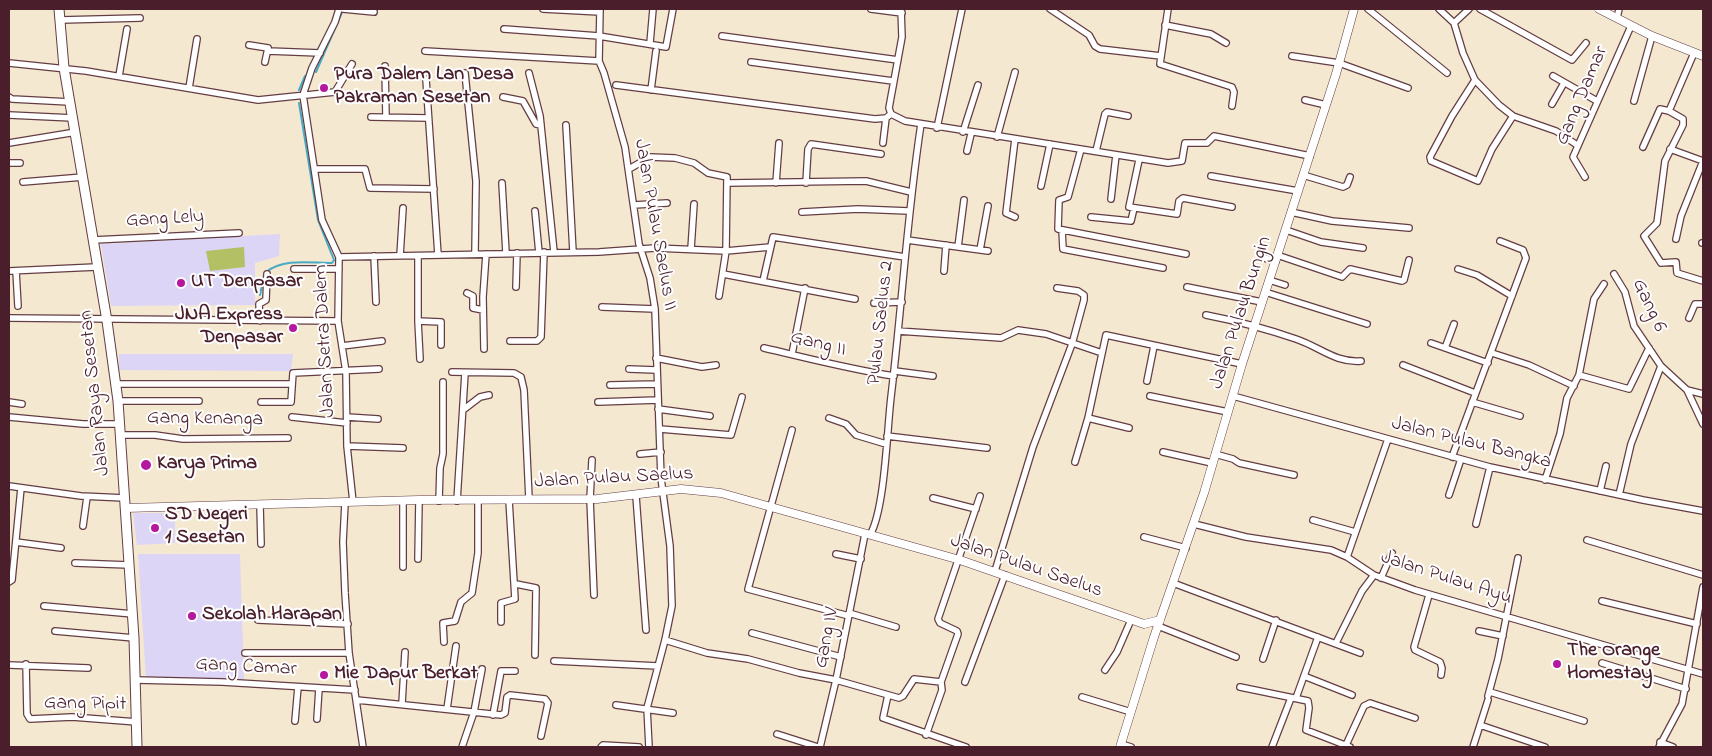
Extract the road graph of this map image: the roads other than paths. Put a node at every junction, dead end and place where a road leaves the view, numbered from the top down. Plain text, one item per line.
1 (59, 9) edge
2 (339, 9) edge
3 (344, 9) edge
4 (543, 9) edge
5 (653, 9) edge
6 (673, 9) edge
7 (871, 9) edge
8 (962, 9) edge
9 (1050, 9) edge
10 (1168, 9) edge
11 (1354, 9) edge
12 (1368, 9) edge
13 (1438, 9) edge
14 (1469, 9) edge
15 (1480, 9) edge
16 (1599, 9) edge
17 (1619, 9) edge
18 (600, 11) edge
19 (901, 11) edge
20 (374, 12) dead end
21 (140, 18) dead end
22 (1617, 18) junction
23 (60, 20) junction
24 (1454, 23) junction
25 (1165, 25) junction
26 (1631, 26) junction
27 (504, 28) dead end
28 (127, 29) dead end
29 (599, 36) junction
30 (722, 36) dead end
31 (1652, 36) junction
32 (197, 38) dead end
33 (1226, 43) dead end
34 (1586, 43) dead end
35 (650, 44) junction
36 (249, 45) dead end
37 (268, 51) junction
38 (425, 51) dead end
39 (656, 51) dead end
40 (320, 53) junction
41 (1694, 53) junction
42 (1161, 56) junction
43 (1292, 56) dead end
44 (1703, 56) edge
45 (898, 60) junction
46 (599, 61) junction
47 (265, 62) dead end
48 (751, 62) dead end
49 (9, 63) edge
50 (1339, 63) junction
51 (352, 64) dead end
52 (385, 66) dead end
53 (64, 68) junction
54 (1015, 72) dead end
55 (465, 73) dead end
56 (529, 73) dead end
57 (1448, 73) dead end
58 (119, 76) junction
59 (1553, 76) dead end
60 (426, 79) dead end
61 (1475, 80) junction
62 (894, 81) junction
63 (1564, 83) junction
64 (616, 85) dead end
65 (978, 85) dead end
66 (189, 88) junction
67 (1408, 88) dead end
68 (651, 90) junction
69 (303, 95) junction
70 (9, 96) edge
71 (503, 97) dead end
72 (1304, 100) dead end
73 (1597, 101) junction
74 (1634, 101) dead end
75 (70, 102) junction
76 (1326, 104) junction
77 (1552, 104) dead end
78 (1232, 106) dead end
79 (1669, 111) junction
80 (9, 115) edge
81 (888, 116) junction
82 (1128, 116) dead end
83 (1513, 116) junction
84 (386, 117) junction
85 (74, 118) junction
86 (371, 118) dead end
87 (428, 118) junction
88 (921, 124) junction
89 (541, 125) junction
90 (566, 125) dead end
91 (937, 128) junction
92 (76, 132) junction
93 (963, 132) junction
94 (971, 134) junction
95 (997, 137) junction
96 (1015, 139) junction
97 (9, 143) edge
98 (779, 143) dead end
99 (883, 143) dead end
100 (1050, 144) junction
101 (1577, 145) junction
102 (1643, 147) dead end
103 (1081, 149) junction
104 (1670, 149) junction
105 (967, 151) dead end
106 (1096, 152) junction
107 (881, 154) dead end
108 (1116, 155) junction
109 (1310, 156) junction
110 (1139, 160) junction
111 (1703, 161) edge
112 (9, 163) edge
113 (20, 163) dead end
114 (315, 169) junction
115 (629, 169) junction
116 (1303, 175) junction
117 (1212, 176) dead end
118 (83, 177) junction
119 (1350, 177) dead end
120 (1585, 177) dead end
121 (23, 182) dead end
122 (502, 183) dead end
123 (728, 183) junction
124 (776, 183) junction
125 (806, 183) junction
126 (1041, 186) dead end
127 (434, 189) junction
128 (1298, 191) junction
129 (911, 192) junction
130 (1111, 199) dead end
131 (964, 200) dead end
132 (667, 203) dead end
133 (694, 204) dead end
134 (634, 205) junction
135 (988, 206) dead end
136 (1232, 207) dead end
137 (404, 208) dead end
138 (1134, 208) junction
139 (909, 210) junction
140 (535, 211) dead end
141 (802, 212) dead end
142 (1291, 212) junction
143 (1016, 217) dead end
144 (1091, 217) dead end
145 (1409, 228) dead end
146 (1062, 230) junction
147 (1286, 230) junction
148 (239, 233) dead end
149 (1676, 239) dead end
150 (93, 240) junction
151 (907, 240) junction
152 (1500, 241) dead end
153 (946, 245) junction
154 (770, 247) junction
155 (958, 247) junction
156 (1363, 248) dead end
157 (691, 249) junction
158 (640, 250) junction
159 (980, 250) junction
160 (726, 251) junction
161 (988, 251) dead end
162 (541, 252) junction
163 (554, 252) junction
164 (573, 252) junction
165 (475, 253) junction
166 (506, 253) junction
167 (517, 253) junction
168 (486, 254) junction
169 (1186, 254) dead end
170 (438, 255) junction
171 (374, 256) junction
172 (400, 256) junction
173 (418, 256) junction
174 (339, 257) junction
175 (905, 257) junction
176 (1260, 257) dead end
177 (1276, 258) junction
178 (1409, 260) dead end
179 (96, 267) junction
180 (1163, 268) dead end
181 (294, 269) dead end
182 (339, 269) junction
183 (1458, 269) dead end
184 (9, 271) edge
185 (16, 271) junction
186 (944, 271) dead end
187 (267, 274) dead end
188 (724, 274) junction
189 (1614, 274) dead end
190 (1269, 280) junction
191 (763, 281) junction
192 (1703, 281) edge
193 (1604, 284) dead end
194 (1285, 285) dead end
195 (516, 287) dead end
196 (1187, 287) dead end
197 (805, 288) junction
198 (1057, 288) dead end
199 (1265, 292) junction
200 (467, 293) dead end
201 (719, 296) dead end
202 (1512, 296) junction
203 (855, 299) dead end
204 (376, 302) dead end
205 (902, 302) junction
206 (1262, 302) junction
207 (874, 303) dead end
208 (1703, 304) edge
209 (18, 306) dead end
210 (602, 307) dead end
211 (655, 308) junction
212 (482, 310) junction
213 (1206, 315) dead end
214 (9, 318) edge
215 (1689, 318) dead end
216 (107, 321) junction
217 (260, 321) junction
218 (338, 321) junction
219 (418, 321) junction
220 (1366, 324) dead end
221 (1454, 324) dead end
222 (1255, 326) junction
223 (898, 331) junction
224 (382, 341) dead end
225 (510, 341) dead end
226 (1431, 343) dead end
227 (441, 344) dead end
228 (1072, 344) junction
229 (342, 346) junction
230 (1154, 346) junction
231 (764, 348) dead end
232 (1444, 348) junction
233 (1649, 348) junction
234 (484, 349) dead end
235 (1102, 353) junction
236 (1492, 353) junction
237 (792, 354) junction
238 (656, 358) junction
239 (420, 359) dead end
240 (1361, 361) dead end
241 (1488, 363) junction
242 (1242, 364) junction
243 (716, 365) dead end
244 (1403, 365) dead end
245 (1661, 366) junction
246 (379, 369) dead end
247 (629, 369) dead end
248 (656, 370) junction
249 (346, 372) junction
250 (452, 372) dead end
251 (465, 373) junction
252 (894, 373) junction
253 (1579, 375) junction
254 (933, 376) dead end
255 (1147, 381) dead end
256 (443, 382) dead end
257 (116, 384) junction
258 (292, 384) junction
259 (656, 384) junction
260 (610, 385) dead end
261 (1574, 386) junction
262 (1687, 390) junction
263 (1475, 393) junction
264 (1703, 394) edge
265 (489, 395) dead end
266 (1150, 396) dead end
267 (1233, 396) junction
268 (742, 397) dead end
269 (658, 400) junction
270 (118, 401) junction
271 (199, 401) dead end
272 (9, 402) edge
273 (260, 402) dead end
274 (598, 402) dead end
275 (1472, 402) junction
276 (22, 404) dead end
277 (658, 409) junction
278 (463, 410) junction
279 (1228, 412) junction
280 (710, 416) dead end
281 (1520, 416) dead end
282 (292, 417) dead end
283 (9, 418) edge
284 (829, 418) dead end
285 (1088, 418) junction
286 (378, 419) dead end
287 (347, 420) junction
288 (120, 424) junction
289 (1703, 424) edge
290 (1129, 428) dead end
291 (660, 429) junction
292 (792, 430) dead end
293 (121, 436) junction
294 (887, 436) junction
295 (288, 438) dead end
296 (1388, 439) junction
297 (886, 444) junction
298 (347, 446) junction
299 (403, 448) dead end
300 (987, 448) dead end
301 (660, 452) junction
302 (1163, 452) dead end
303 (640, 454) dead end
304 (1452, 457) junction
305 (1214, 459) junction
306 (592, 460) dead end
307 (1461, 460) junction
308 (1074, 462) dead end
309 (1606, 466) dead end
310 (1490, 467) junction
311 (1294, 475) dead end
312 (1545, 480) junction
313 (9, 486) edge
314 (21, 488) junction
315 (1600, 491) junction
316 (663, 492) junction
317 (1449, 495) dead end
318 (1619, 495) junction
319 (636, 496) junction
320 (980, 496) dead end
321 (87, 497) junction
322 (125, 498) junction
323 (932, 498) dead end
324 (529, 499) junction
325 (419, 500) junction
326 (509, 500) junction
327 (590, 500) junction
328 (403, 501) junction
329 (439, 501) junction
330 (457, 501) junction
331 (478, 501) junction
332 (349, 502) junction
333 (260, 505) junction
334 (126, 508) junction
335 (771, 508) junction
336 (976, 509) junction
337 (1703, 510) edge
338 (1313, 520) dead end
339 (1194, 524) junction
340 (1476, 524) dead end
341 (83, 526) dead end
342 (875, 526) junction
343 (1355, 532) junction
344 (867, 535) junction
345 (1144, 537) dead end
346 (880, 538) junction
347 (1587, 540) dead end
348 (261, 544) dead end
349 (13, 546) edge
350 (61, 548) dead end
351 (1186, 548) junction
352 (1392, 553) dead end
353 (836, 554) dead end
354 (1347, 557) junction
355 (1518, 558) dead end
356 (418, 559) dead end
357 (862, 559) junction
358 (960, 560) junction
359 (75, 563) dead end
360 (129, 564) junction
361 (402, 567) dead end
362 (995, 571) junction
363 (1005, 575) junction
364 (1374, 575) junction
365 (1703, 576) edge
366 (1381, 578) junction
367 (9, 582) edge
368 (1174, 583) junction
369 (516, 584) junction
370 (1703, 587) edge
371 (1429, 594) junction
372 (594, 595) dead end
373 (1602, 601) dead end
374 (44, 606) dead end
375 (132, 614) junction
376 (849, 614) junction
377 (1507, 617) junction
378 (258, 620) dead end
379 (1131, 620) junction
380 (1276, 620) junction
381 (501, 622) dead end
382 (1159, 623) junction
383 (348, 624) junction
384 (1144, 624) junction
385 (1696, 625) junction
386 (896, 627) dead end
387 (1703, 628) edge
388 (646, 630) dead end
389 (56, 631) dead end
390 (1479, 631) dead end
391 (752, 632) dead end
392 (1503, 636) junction
393 (1154, 637) junction
394 (1318, 637) junction
395 (134, 638) junction
396 (666, 640) junction
397 (444, 642) dead end
398 (1336, 643) junction
399 (456, 646) dead end
400 (405, 652) dead end
401 (245, 653) dead end
402 (349, 653) junction
403 (1360, 653) dead end
404 (535, 655) dead end
405 (841, 657) junction
406 (1236, 657) dead end
407 (1263, 658) dead end
408 (554, 661) dead end
409 (1602, 663) dead end
410 (26, 664) junction
411 (9, 665) edge
412 (658, 666) junction
413 (88, 668) dead end
414 (482, 669) dead end
415 (1105, 670) dead end
416 (1688, 670) junction
417 (515, 671) dead end
418 (1440, 674) dead end
419 (1703, 674) edge
420 (1304, 676) junction
421 (136, 680) junction
422 (836, 680) junction
423 (941, 682) junction
424 (965, 682) dead end
425 (298, 687) junction
426 (1240, 687) dead end
427 (320, 688) junction
428 (1686, 689) junction
429 (355, 690) junction
430 (888, 695) junction
431 (1352, 695) dead end
432 (1489, 696) junction
433 (1082, 697) dead end
434 (1294, 698) junction
435 (357, 700) junction
436 (402, 704) junction
437 (616, 704) dead end
438 (647, 708) junction
439 (447, 709) junction
440 (474, 712) junction
441 (1131, 712) junction
442 (673, 713) dead end
443 (493, 714) junction
444 (1415, 718) dead end
445 (317, 719) dead end
446 (295, 721) dead end
447 (1584, 721) dead end
448 (137, 722) junction
449 (1480, 725) junction
450 (777, 734) dead end
451 (926, 735) junction
452 (541, 736) dead end
453 (1659, 745) edge
454 (602, 746) edge
455 (1121, 746) edge
456 (1348, 746) edge
457 (137, 747) edge
458 (363, 747) edge
459 (462, 747) edge
460 (639, 747) edge
461 (649, 747) edge
462 (819, 747) edge
463 (966, 747) edge
464 (1131, 747) edge
465 (1272, 747) edge
466 (1473, 747) edge
467 (1545, 747) edge
468 (1673, 747) edge

1 - 23 main road, Jalan Raya Sesetan
2 - 40 street
3 - 20 street
4 - 18 street
5 - 35 street
6 - 35 street
7 - 19 street
8 - 91 street
9 - 42 street
10 - 25 street
11 - 50 street, Jalan Pulau Bungin
12 - 57 street
13 - 24 street
14 - 24 street
15 - 34 street
16 - 22 street
17 - 22 street
18 - 29 street, Jalan Pulau Saelus II
19 - 45 street
21 - 23 street
22 - 26 street
23 - 53 main road, Jalan Raya Sesetan
24 - 61 street
25 - 33 street
25 - 42 street
26 - 31 street
26 - 73 street, Gang Damar
27 - 29 street
28 - 58 street
29 - 35 street
29 - 46 street, Jalan Pulau Saelus II
30 - 45 street
31 - 41 street
31 - 74 street
32 - 66 street
36 - 37 street
37 - 40 street
37 - 47 street
38 - 46 street
39 - 68 street
40 - 69 street
41 - 44 street
41 - 79 street
42 - 78 street
43 - 50 street
45 - 62 street
46 - 115 street, Jalan Pulau Saelus II
48 - 62 street
49 - 53 street
50 - 67 street
50 - 76 street, Jalan Pulau Bungin
51 - 69 street
52 - 84 street
53 - 58 street
53 - 75 main road, Jalan Raya Sesetan
54 - 95 street
55 - 165 street
56 - 89 street
58 - 66 street
59 - 63 street
60 - 87 street
61 - 83 street
61 - 83 street
62 - 81 street
63 - 73 street
63 - 77 street
64 - 68 street
65 - 93 street
66 - 69 street
68 - 81 street
69 - 114 street, Jalan Setra Dalem
70 - 75 street
71 - 89 street
72 - 76 street
73 - 101 street, Gang Damar
75 - 85 main road, Jalan Raya Sesetan
76 - 109 street, Jalan Pulau Bungin
79 - 102 street
79 - 104 street
80 - 85 street
81 - 88 street
81 - 99 street
82 - 106 street
83 - 101 street
84 - 86 street
84 - 87 street
85 - 92 main road, Jalan Raya Sesetan
87 - 127 street
88 - 91 street
88 - 129 street, Pulau Saelus 2
89 - 163 street
90 - 164 street
91 - 93 street
92 - 97 street
92 - 118 main road, Jalan Raya Sesetan
93 - 94 street
94 - 95 street
94 - 105 street
95 - 96 street
96 - 100 street
96 - 143 street
98 - 124 street
100 - 103 street
100 - 126 street
101 - 120 street, Gang Damar
103 - 106 street
103 - 146 street
104 - 111 street
104 - 192 street
106 - 108 street
107 - 125 street
108 - 110 street
108 - 130 street
109 - 110 street
109 - 116 street, Jalan Pulau Bungin
110 - 138 street
111 - 149 street
112 - 113 street
114 - 127 street
114 - 174 street, Jalan Setra Dalem
115 - 123 street
115 - 134 street, Jalan Pulau Saelus II
116 - 119 street
116 - 128 street, Jalan Pulau Bungin
117 - 128 street
118 - 121 street
118 - 150 main road, Jalan Raya Sesetan
122 - 166 street
123 - 124 street
123 - 160 street
124 - 125 street
125 - 129 street
127 - 170 street
128 - 142 street, Jalan Pulau Bungin
129 - 139 street, Pulau Saelus 2
131 - 155 street
132 - 134 street
133 - 157 street
134 - 158 street, Jalan Pulau Saelus II
135 - 159 street
136 - 138 street
137 - 172 street
138 - 144 street
139 - 141 street
139 - 151 street, Pulau Saelus 2
140 - 162 street
142 - 145 street
142 - 147 street, Jalan Pulau Bungin
146 - 169 street
146 - 180 street
147 - 156 street
147 - 177 street, Jalan Pulau Bungin
148 - 150 street, Gang Lely
150 - 179 main road, Jalan Raya Sesetan
151 - 153 street
151 - 175 street, Pulau Saelus 2
152 - 202 street
153 - 155 street
153 - 186 street
154 - 160 street
154 - 175 street
154 - 191 street
155 - 159 street
157 - 158 street
157 - 160 street
158 - 164 street
158 - 211 street, Jalan Pulau Saelus II
159 - 161 street
160 - 188 street
162 - 163 street
162 - 167 street
162 - 225 street
163 - 164 street
165 - 168 street
165 - 170 street
166 - 167 street
166 - 168 street
167 - 195 street
168 - 212 street
170 - 173 street
171 - 172 street
171 - 174 street
171 - 204 street
172 - 173 street
173 - 219 street
174 - 182 street, Jalan Setra Dalem
175 - 205 street, Pulau Saelus 2
176 - 177 street
177 - 178 street
177 - 190 street, Jalan Pulau Bungin
179 - 185 street
179 - 216 main road, Jalan Raya Sesetan
181 - 182 street
182 - 218 street, Jalan Setra Dalem
183 - 202 street
184 - 185 street
185 - 209 street
187 - 217 street
188 - 191 street
188 - 201 street
189 - 233 street, Gang 6
190 - 194 street
190 - 199 street, Jalan Pulau Bungin
191 - 197 street
193 - 253 street
196 - 206 street
197 - 203 street
197 - 237 street
198 - 228 street
199 - 206 street, Jalan Pulau Bungin
199 - 220 street
200 - 212 street
202 - 236 street
205 - 207 street
205 - 223 street, Pulau Saelus 2
206 - 222 street, Jalan Pulau Bungin
208 - 215 street
210 - 211 street
211 - 238 street, Jalan Pulau Saelus II
212 - 234 street
213 - 222 street
214 - 216 street
216 - 217 street
216 - 257 main road, Jalan Raya Sesetan
217 - 218 street
218 - 229 street, Jalan Setra Dalem
219 - 227 street
219 - 239 street
221 - 232 street
222 - 240 street
222 - 242 street, Jalan Pulau Bungin
223 - 228 street
223 - 252 street, Pulau Saelus 2
224 - 229 street
226 - 232 street
228 - 235 street
228 - 362 street
229 - 249 street, Jalan Setra Dalem
230 - 235 street
230 - 242 street
230 - 255 street
231 - 237 street, Gang II
232 - 241 street
233 - 245 street, Gang 6
233 - 253 street
235 - 285 street
236 - 241 street
236 - 261 street
237 - 252 street, Gang II
238 - 243 street
238 - 248 street, Jalan Pulau Saelus II
241 - 263 street
242 - 267 street, Jalan Pulau Bungin
244 - 263 street
245 - 262 street, Gang 6
245 - 318 street
246 - 249 street
247 - 248 street
248 - 259 street, Jalan Pulau Saelus II
249 - 258 street
249 - 287 street, Jalan Setra Dalem
250 - 251 street
251 - 278 street
251 - 324 street
252 - 254 street, Gang II
252 - 294 street, Pulau Saelus 2
253 - 261 street
256 - 329 street
257 - 258 street
257 - 270 main road, Jalan Raya Sesetan
258 - 273 street
259 - 260 street
259 - 269 street, Jalan Pulau Saelus II
261 - 312 street
262 - 264 street
262 - 289 street, Gang 6
263 - 275 street
265 - 278 street
266 - 279 street
267 - 279 street, Jalan Pulau Bungin
267 - 296 street, Jalan Pulau Bangka
268 - 291 street
269 - 274 street
269 - 277 street, Jalan Pulau Saelus II
270 - 271 street
270 - 288 main road, Jalan Raya Sesetan
272 - 276 street
275 - 281 street
275 - 304 street
277 - 280 street
277 - 291 street, Jalan Pulau Saelus II
278 - 330 street
279 - 305 street, Jalan Pulau Bungin
282 - 287 street
283 - 288 street
284 - 297 street
285 - 290 street
285 - 308 street
286 - 287 street
287 - 298 street, Jalan Setra Dalem
288 - 293 main road, Jalan Raya Sesetan
291 - 301 street, Jalan Pulau Saelus II
292 - 335 street
293 - 295 street, Gang Kenanga
293 - 322 main road, Jalan Raya Sesetan
294 - 297 street, Pulau Saelus 2
294 - 300 street
296 - 304 street, Jalan Pulau Bangka
296 - 343 street
297 - 342 street, Pulau Saelus 2
298 - 299 street
298 - 332 street, Jalan Setra Dalem
301 - 303 street
301 - 316 street, Jalan Pulau Saelus II
302 - 305 street
304 - 307 street, Jalan Pulau Bangka
305 - 311 street
305 - 339 street, Jalan Pulau Bungin
306 - 327 street
307 - 310 street, Jalan Pulau Bangka
307 - 317 street
309 - 315 street
310 - 312 street, Jalan Pulau Bangka
310 - 340 street
312 - 315 street, Jalan Pulau Bangka
313 - 314 street
314 - 321 street
314 - 349 street
315 - 318 street, Jalan Pulau Bangka
316 - 319 street, Jalan Pulau Saelus
316 - 335 street, Jalan Pulau Saelus
316 - 396 street, Jalan Pulau Saelus II
318 - 337 street, Jalan Pulau Bangka
319 - 327 street, Jalan Pulau Saelus
319 - 388 street
320 - 336 street
321 - 322 street
321 - 341 street
322 - 334 main road, Jalan Raya Sesetan
323 - 336 street
324 - 326 street, Jalan Pulau Saelus
324 - 327 street, Jalan Pulau Saelus
325 - 328 street, Jalan Pulau Saelus
325 - 329 street, Jalan Pulau Saelus
325 - 356 street
326 - 331 street, Jalan Pulau Saelus
326 - 369 street
327 - 372 street
328 - 332 street, Jalan Pulau Saelus
328 - 361 street
329 - 330 street, Jalan Pulau Saelus
330 - 331 street, Jalan Pulau Saelus
331 - 397 street
332 - 333 street, Jalan Pulau Saelus
332 - 383 street, Jalan Setra Dalem
333 - 334 street, Jalan Pulau Saelus
333 - 348 street
334 - 360 main road, Jalan Raya Sesetan
335 - 344 street, Jalan Pulau Saelus
335 - 376 street
336 - 358 street
338 - 343 street
339 - 351 street, Jalan Pulau Bungin
339 - 354 street, Jalan Pulau Ayu
342 - 344 street, Pulau Saelus 2
342 - 346 street
343 - 354 street
344 - 346 street, Jalan Pulau Saelus
344 - 357 street, Gang IV
345 - 351 street
346 - 358 street, Jalan Pulau Saelus
347 - 365 street
349 - 350 street
349 - 367 street
351 - 368 street, Jalan Pulau Bungin
352 - 366 street
353 - 357 street
354 - 364 street, Jalan Pulau Ayu
355 - 377 street
357 - 376 street, Gang IV
358 - 362 street, Jalan Pulau Saelus
358 - 423 street
359 - 360 street
360 - 375 main road, Jalan Raya Sesetan
362 - 363 street, Jalan Pulau Saelus
363 - 379 street, Jalan Pulau Saelus
363 - 424 street
364 - 366 street, Jalan Pulau Ayu
364 - 398 street
366 - 371 street, Jalan Pulau Ayu
368 - 380 street
368 - 382 street, Jalan Pulau Bungin
369 - 381 street
369 - 404 street
370 - 385 street
371 - 377 street, Jalan Pulau Ayu
371 - 418 street
373 - 385 street
374 - 375 street
375 - 395 main road, Jalan Raya Sesetan
376 - 386 street
376 - 405 street, Gang IV
377 - 392 street
377 - 416 street, Jalan Pulau Ayu
378 - 383 street
379 - 384 street, Jalan Pulau Saelus
379 - 415 street
380 - 394 street
380 - 407 street
382 - 384 street
382 - 393 street, Jalan Pulau Bungin
382 - 406 street
383 - 402 street, Jalan Setra Dalem
384 - 393 street
385 - 387 street
385 - 416 street
389 - 395 street
390 - 392 street
391 - 405 street
392 - 432 street
393 - 441 street, Jalan Pulau Bungin
394 - 398 street
394 - 420 street
395 - 421 main road, Jalan Raya Sesetan
396 - 412 street, Jalan Pulau Saelus II
396 - 422 street
398 - 403 street
399 - 439 street
400 - 436 street
401 - 402 street
402 - 429 street, Jalan Setra Dalem
405 - 422 street, Gang IV
408 - 412 street
409 - 428 street
410 - 411 street
410 - 413 street
410 - 448 street, Gang Pipit
412 - 438 street, Jalan Pulau Saelus II
414 - 440 street
416 - 419 street, Jalan Pulau Ayu
416 - 428 street
417 - 443 street
420 - 431 street
420 - 434 street
421 - 425 street, Gang Camar
421 - 448 main road, Jalan Raya Sesetan
422 - 430 street
422 - 462 street, Gang IV
423 - 430 street
423 - 451 street
425 - 427 street, Gang Camar
425 - 446 street
426 - 434 street
427 - 429 street, Gang Camar
427 - 445 street
428 - 453 street
429 - 435 street, Jalan Setra Dalem
430 - 451 street
432 - 447 street
432 - 449 street
433 - 441 street
434 - 456 street
434 - 465 street
435 - 436 street
435 - 458 street, Jalan Setra Dalem
436 - 439 street
437 - 438 street
438 - 442 street
438 - 461 street, Jalan Pulau Saelus II
439 - 440 street
440 - 443 street
440 - 459 street
441 - 455 street, Jalan Pulau Bungin
443 - 452 street
444 - 456 street
448 - 457 main road, Jalan Raya Sesetan
449 - 466 street
449 - 467 street
450 - 462 street
451 - 463 street
453 - 468 street
454 - 460 street
455 - 464 street

